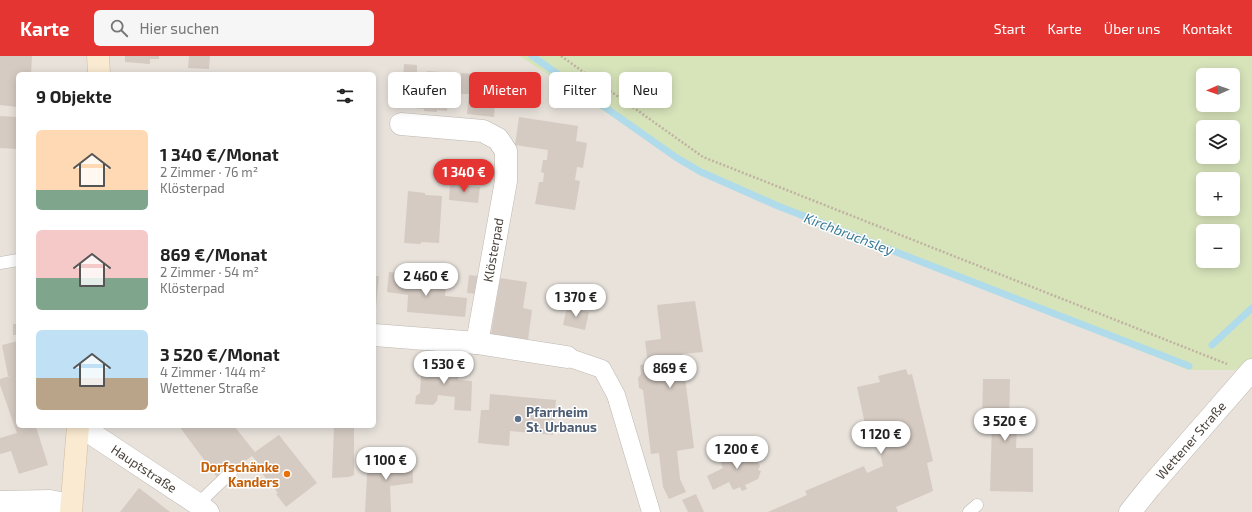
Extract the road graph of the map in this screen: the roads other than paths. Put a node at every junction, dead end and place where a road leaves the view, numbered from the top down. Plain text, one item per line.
1 (98, 56) edge
2 (99, 72) edge
3 (401, 124) dead end
4 (16, 260) edge
5 (0, 264) edge
6 (376, 335) edge
7 (477, 343) junction
8 (567, 357) joint
9 (1251, 371) edge
10 (79, 428) edge
11 (82, 428) edge
12 (232, 471) dead end
13 (0, 502) edge
14 (71, 508) edge
15 (203, 508) edge
16 (651, 512) edge
17 (1130, 512) edge

1 - 2 main road
3 - 7 street, Klösterpad
4 - 5 lane
6 - 7 street
7 - 8 street
8 - 16 street
9 - 17 street, Wettener Straße
10 - 14 main road
11 - 15 street, Hauptstraße
12 - 15 lane
13 - 14 street

